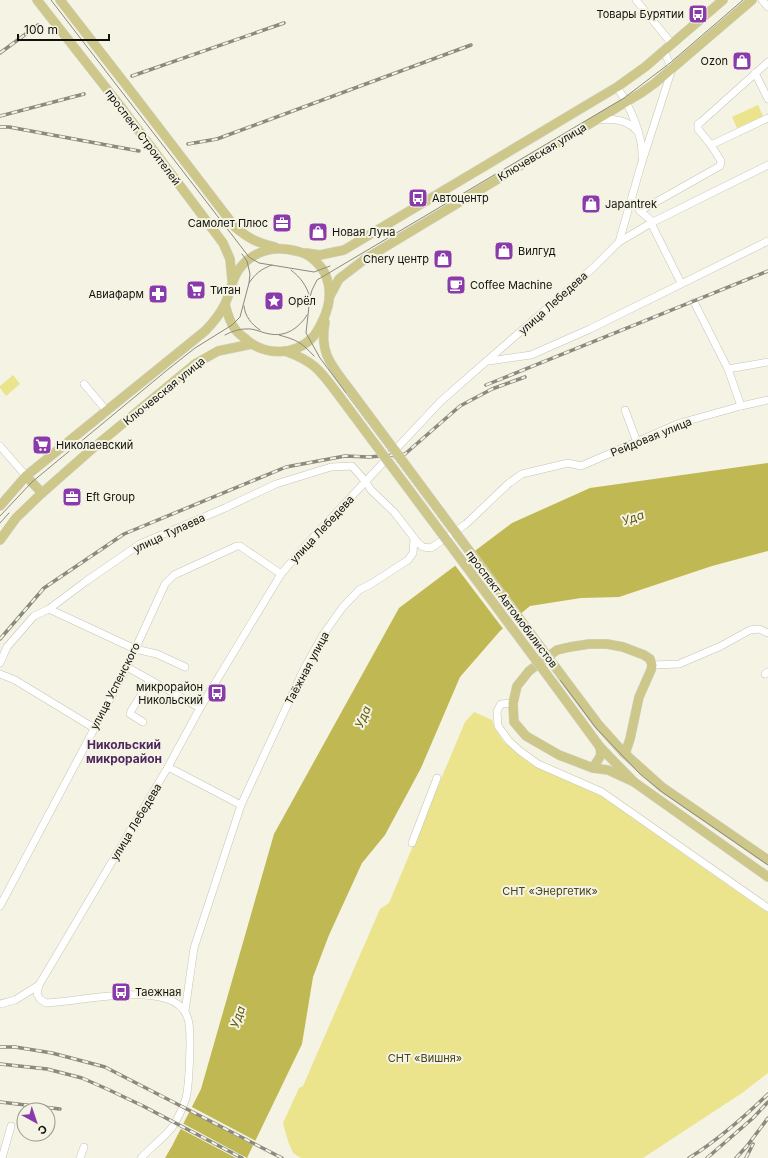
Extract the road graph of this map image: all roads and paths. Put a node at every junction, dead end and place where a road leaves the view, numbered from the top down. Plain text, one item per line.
1 (37, 0) edge
2 (60, 0) edge
3 (636, 0) edge
4 (723, 0) edge
5 (752, 0) edge
6 (762, 0) edge
7 (768, 7) edge
8 (672, 44) junction
9 (664, 51) junction
10 (768, 62) edge
11 (672, 69) junction
12 (755, 73) junction
13 (617, 87) junction
14 (768, 99) edge
15 (626, 102) junction
16 (768, 118) edge
17 (595, 120) junction
18 (638, 132) junction
19 (711, 145) junction
20 (768, 165) edge
21 (641, 166) junction
22 (632, 199) junction
23 (640, 211) junction
24 (652, 222) junction
25 (768, 241) edge
26 (619, 242) junction
27 (277, 248) junction
28 (305, 253) junction
29 (232, 282) junction
30 (681, 283) junction
31 (330, 297) junction
32 (694, 302) dead end
33 (225, 304) junction
34 (328, 309) junction
35 (252, 344) junction
36 (285, 352) junction
37 (489, 361) junction
38 (768, 362) edge
39 (728, 369) junction
40 (84, 384) dead end
41 (768, 400) edge
42 (740, 406) junction
43 (106, 410) junction
44 (625, 410) dead end
45 (636, 442) junction
46 (0, 446) edge
47 (26, 476) junction
48 (366, 482) junction
49 (42, 493) junction
50 (0, 506) edge
51 (414, 539) junction
52 (0, 540) edge
53 (281, 574) junction
54 (49, 609) junction
55 (768, 634) edge
56 (135, 648) junction
57 (0, 663) edge
58 (652, 665) junction
59 (127, 667) junction
60 (185, 667) dead end
61 (0, 674) edge
62 (150, 680) junction
63 (513, 703) junction
64 (200, 708) junction
65 (144, 722) dead end
66 (94, 728) junction
67 (600, 747) junction
68 (625, 754) junction
69 (168, 767) junction
70 (593, 768) junction
71 (437, 778) dead end
72 (634, 782) junction
73 (241, 805) junction
74 (412, 843) dead end
75 (768, 860) edge
76 (768, 877) edge
77 (0, 906) edge
78 (768, 908) edge
79 (39, 985) junction
80 (0, 1004) edge
81 (184, 1011) junction
82 (10, 1126) dead end
83 (84, 1147) dead end
84 (2, 1158) edge
85 (80, 1158) edge
86 (141, 1158) edge

1 - 29 main road, проспект Строителей
2 - 27 main road, проспект Строителей
3 - 8 street
4 - 8 main road, Ключевская улица
5 - 11 main road, Ключевская улица
6 - 7 street
8 - 9 main road, Ключевская улица
9 - 11 street
9 - 13 main road, Ключевская улица
10 - 12 street
11 - 15 main road, Ключевская улица
11 - 21 street
12 - 14 street
12 - 19 street
13 - 15 street
13 - 28 main road, Ключевская улица
15 - 17 main road, Ключевская улица
15 - 18 street
16 - 19 street
17 - 18 street
17 - 31 main road, Ключевская улица
18 - 21 street
19 - 23 street
20 - 24 street, улица Лебедева
21 - 22 street
22 - 23 street
22 - 26 street
23 - 24 street
24 - 26 street, улица Лебедева
24 - 30 street
25 - 30 street
26 - 37 street, улица Лебедева
27 - 28 main road
27 - 29 main road
28 - 31 main road
29 - 33 main road
30 - 37 street
31 - 34 main road
32 - 39 street
33 - 35 main road
33 - 43 main road, Ключевская улица
34 - 36 main road
34 - 68 main road, проспект Автомобилистов, bridge
35 - 36 main road
35 - 49 main road, Ключевская улица
36 - 67 main road, проспект Автомобилистов, bridge
37 - 48 street, улица Лебедева
38 - 39 street
39 - 42 street
40 - 43 street
41 - 42 street, Рейдовая улица
42 - 45 street, Рейдовая улица
43 - 47 main road, Ключевская улица
44 - 45 street
45 - 51 street, Рейдовая улица
46 - 47 street
47 - 49 main road
47 - 50 main road, Ключевская улица
48 - 51 street
48 - 53 street, улица Лебедева
48 - 54 street, улица Тулаева
49 - 52 main road, Ключевская улица
51 - 73 street, Таёжная улица
53 - 56 street, улица Успенского
53 - 64 street, улица Лебедева
54 - 56 street
54 - 57 street, улица Тулаева
55 - 58 street
56 - 59 street, улица Успенского
56 - 60 street
58 - 63 main road
58 - 68 main road
59 - 62 street
59 - 66 street, улица Успенского
61 - 66 street
62 - 64 street
62 - 65 street
63 - 70 main road
63 - 78 street
64 - 69 street, улица Лебедева
66 - 77 street, улица Успенского
67 - 70 main road
67 - 72 main road, проспект Автомобилистов
68 - 75 main road, проспект Автомобилистов
69 - 73 street
69 - 79 street, улица Лебедева
70 - 72 main road
71 - 74 street
72 - 76 main road, проспект Автомобилистов
73 - 81 street, Таёжная улица
79 - 80 street, улица Лебедева
79 - 81 street
81 - 86 street
82 - 84 street
83 - 85 street

